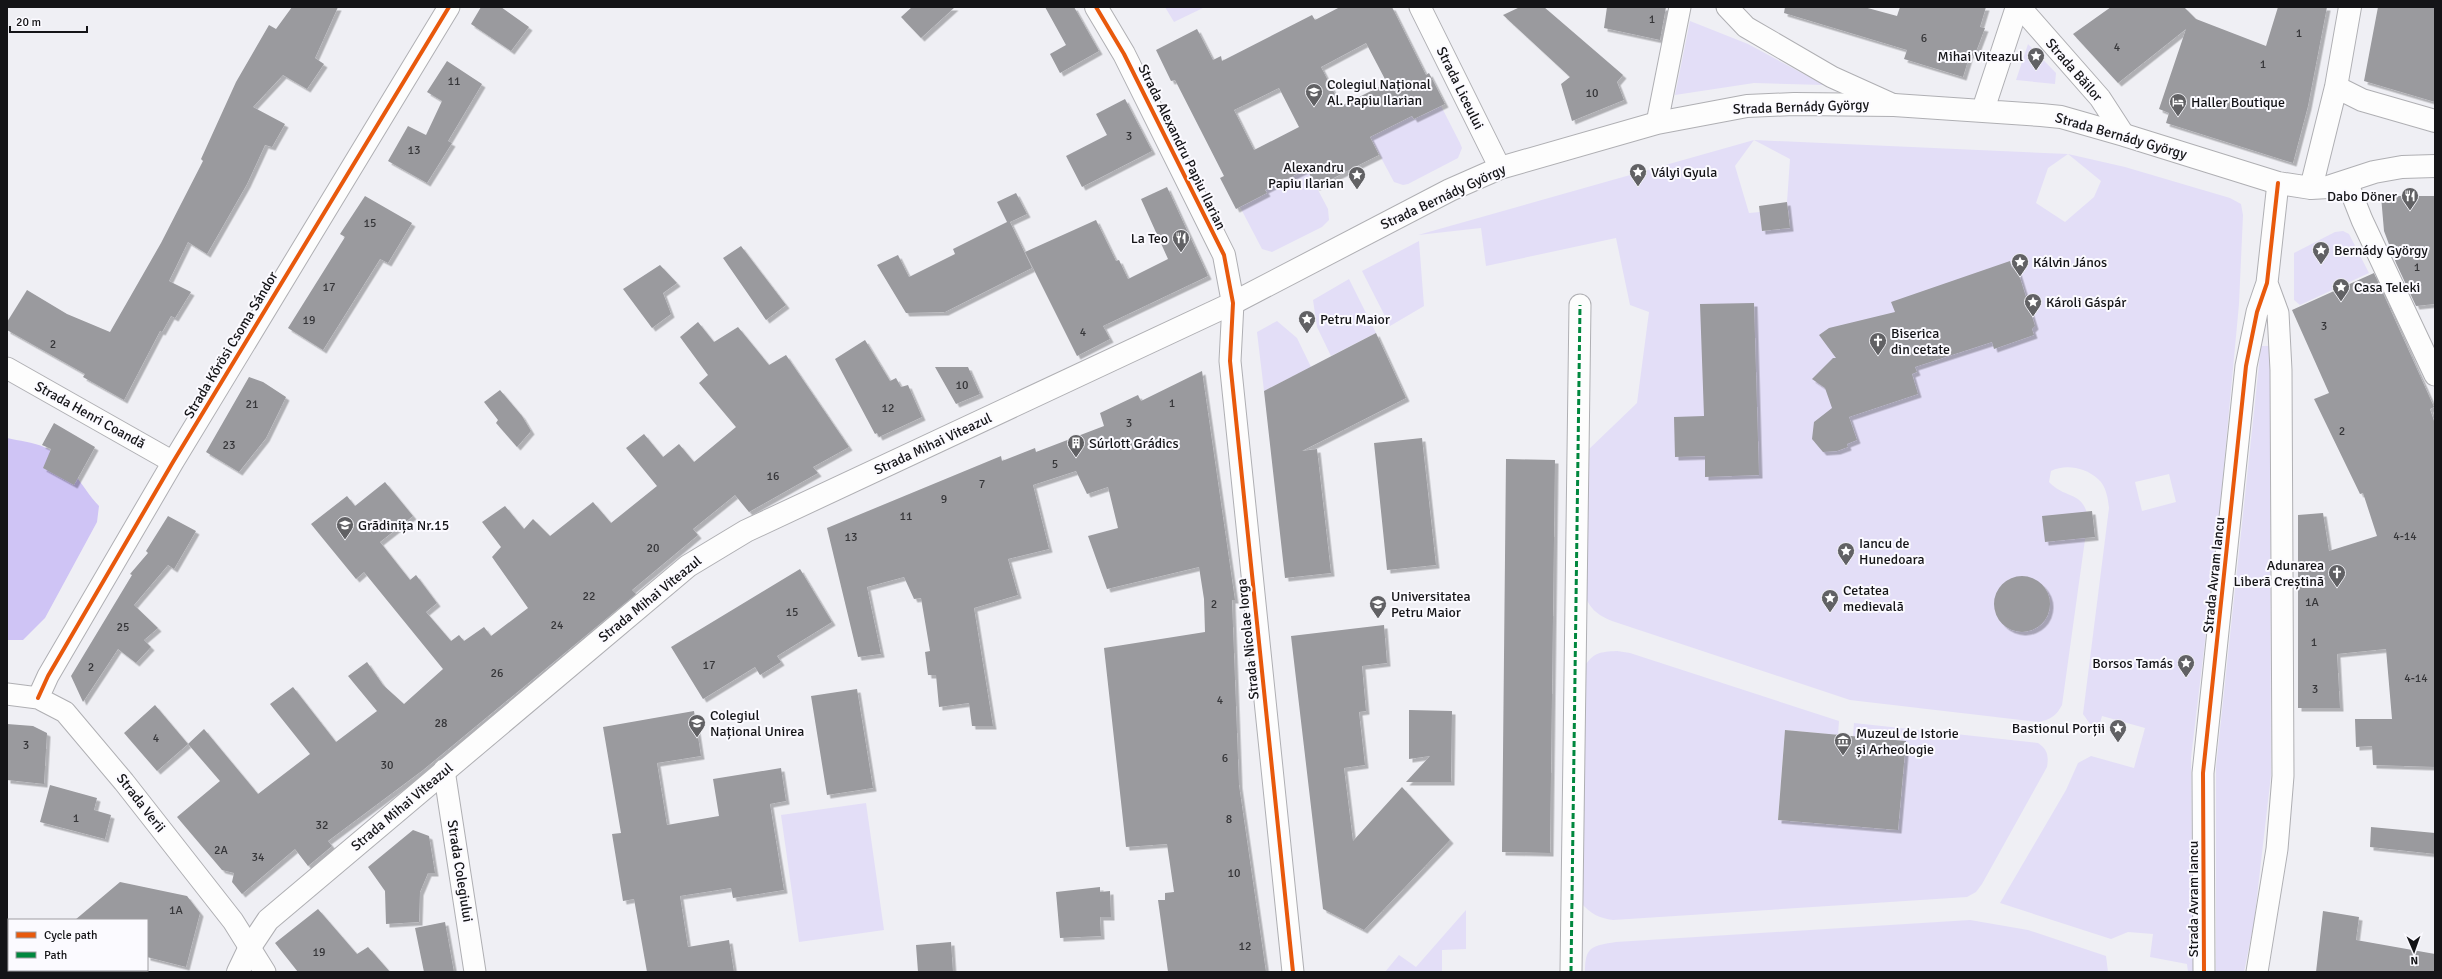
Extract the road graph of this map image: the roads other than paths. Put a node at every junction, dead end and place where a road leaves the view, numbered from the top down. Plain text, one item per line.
1 (449, 7) edge
2 (1096, 7) edge
3 (1420, 7) edge
4 (1680, 7) edge
5 (1727, 7) edge
6 (2018, 7) edge
7 (2350, 7) edge
8 (2336, 87) junction
9 (1894, 105) junction
10 (1983, 110) junction
11 (2435, 121) edge
12 (1657, 123) junction
13 (2124, 135) junction
14 (2435, 166) edge
15 (1500, 168) junction
16 (2347, 182) junction
17 (2278, 183) junction
18 (2311, 188) junction
19 (2267, 283) junction
20 (1233, 303) junction
21 (1580, 305) dead end
22 (7, 368) edge
23 (2435, 375) edge
24 (173, 462) junction
25 (7, 694) edge
26 (38, 698) junction
27 (444, 770) junction
28 (250, 947) junction
29 (238, 972) edge
30 (265, 972) edge
31 (475, 972) edge
32 (1293, 972) edge
33 (1571, 972) edge
34 (2204, 972) edge
35 (2257, 972) edge

1 - 24 street, Strada Kőrösi Csoma Sándor
2 - 20 main road, Strada Alexandru Papiu Ilarian
3 - 15 street, Strada Liceului
4 - 12 street
5 - 9 street
6 - 10 main road
6 - 13 street, Strada Băilor
7 - 8 main road
8 - 11 main road
8 - 18 main road
9 - 10 main road, Strada Bernády György
9 - 12 main road, Strada Bernády György
10 - 13 main road, Strada Bernády György
12 - 15 main road, Strada Bernády György
13 - 17 main road, Strada Bernády György
14 - 16 main road, Strada Bernády György
15 - 20 main road, Strada Bernády György
16 - 18 main road, Strada Bernády György
16 - 23 street
17 - 18 main road, Strada Bernády György
17 - 19 street, Strada Avram Iancu
19 - 34 street, Strada Avram Iancu
19 - 35 street, Strada Avram Iancu
20 - 27 main road, Strada Mihai Viteazul
20 - 32 street, Strada Nicolae Iorga
21 - 33 street
22 - 24 street, Strada Henri Coandă
24 - 26 street, Strada Kőrösi Csoma Sándor
25 - 26 street, Strada Verii
26 - 28 street, Strada Verii
27 - 28 main road, Strada Mihai Viteazul
27 - 31 street, Strada Colegiului
28 - 29 main road, Strada Mihai Viteazul
28 - 30 street, Strada Verii

